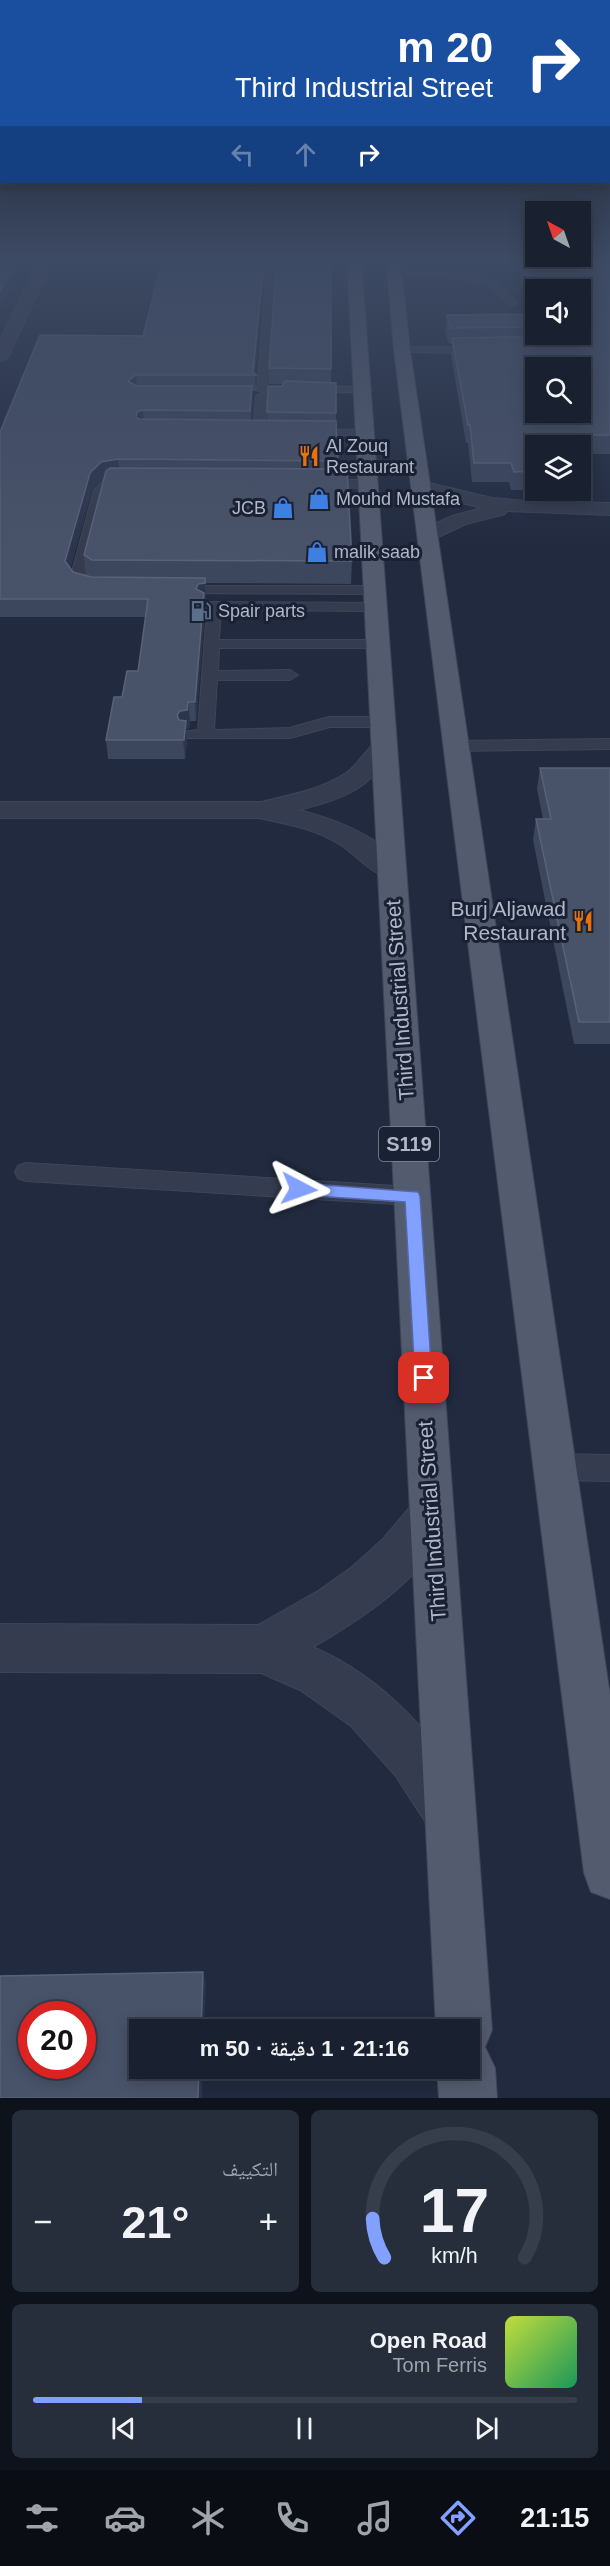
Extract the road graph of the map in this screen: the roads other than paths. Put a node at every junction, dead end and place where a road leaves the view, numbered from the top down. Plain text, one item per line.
1 (264, 356) edge
2 (360, 356) edge
3 (403, 356) edge
4 (362, 393) junction
5 (259, 432) edge
6 (294, 432) edge
7 (364, 433) junction
8 (144, 482) edge
9 (309, 484) edge
10 (368, 484) junction
11 (421, 487) junction
12 (518, 508) junction
13 (610, 508) edge
14 (427, 535) junction
15 (105, 589) edge
16 (163, 590) edge
17 (375, 598) junction
18 (212, 644) junction
19 (378, 644) junction
20 (290, 675) dead end
21 (210, 676) junction
22 (383, 734) junction
23 (188, 735) edge
24 (206, 735) junction
25 (610, 744) edge
26 (456, 746) junction
27 (0, 810) edge
28 (259, 810) junction
29 (392, 871) junction
30 (26, 1172) dead end
31 (412, 1196) junction
32 (554, 1467) junction
33 (610, 1468) edge
34 (432, 1515) junction
35 (0, 1648) edge
36 (262, 1649) junction
37 (597, 1687) edge
38 (450, 1815) junction
39 (610, 1873) edge
40 (463, 2019) edge
41 (467, 2079) edge
42 (468, 2098) edge

1 - 4 lane
2 - 4 main road, Third Industrial Street / S119
3 - 11 main road
4 - 5 lane
4 - 7 main road, Third Industrial Street / S119
6 - 7 lane
7 - 10 main road, Third Industrial Street / S119
8 - 15 lane
9 - 10 lane
10 - 17 main road, Third Industrial Street / S119
11 - 12 street
11 - 14 main road
12 - 13 street
12 - 14 street
14 - 26 main road
16 - 17 lane
17 - 18 lane
17 - 19 main road, Third Industrial Street / S119
18 - 19 lane
18 - 21 lane
19 - 22 main road, Third Industrial Street / S119
20 - 21 lane
21 - 24 lane
22 - 24 lane
22 - 28 street
22 - 29 main road, Third Industrial Street / S119
23 - 24 lane
25 - 26 lane
26 - 32 main road
27 - 28 street
28 - 29 street
29 - 31 main road, Third Industrial Street / S119
30 - 31 lane
31 - 34 main road, Third Industrial Street / S119
32 - 33 lane
32 - 37 main road
34 - 36 street
34 - 38 main road, Third Industrial Street / S119
35 - 36 street
36 - 38 street
37 - 39 main road
38 - 40 main road, Third Industrial Street / S119
41 - 42 main road

